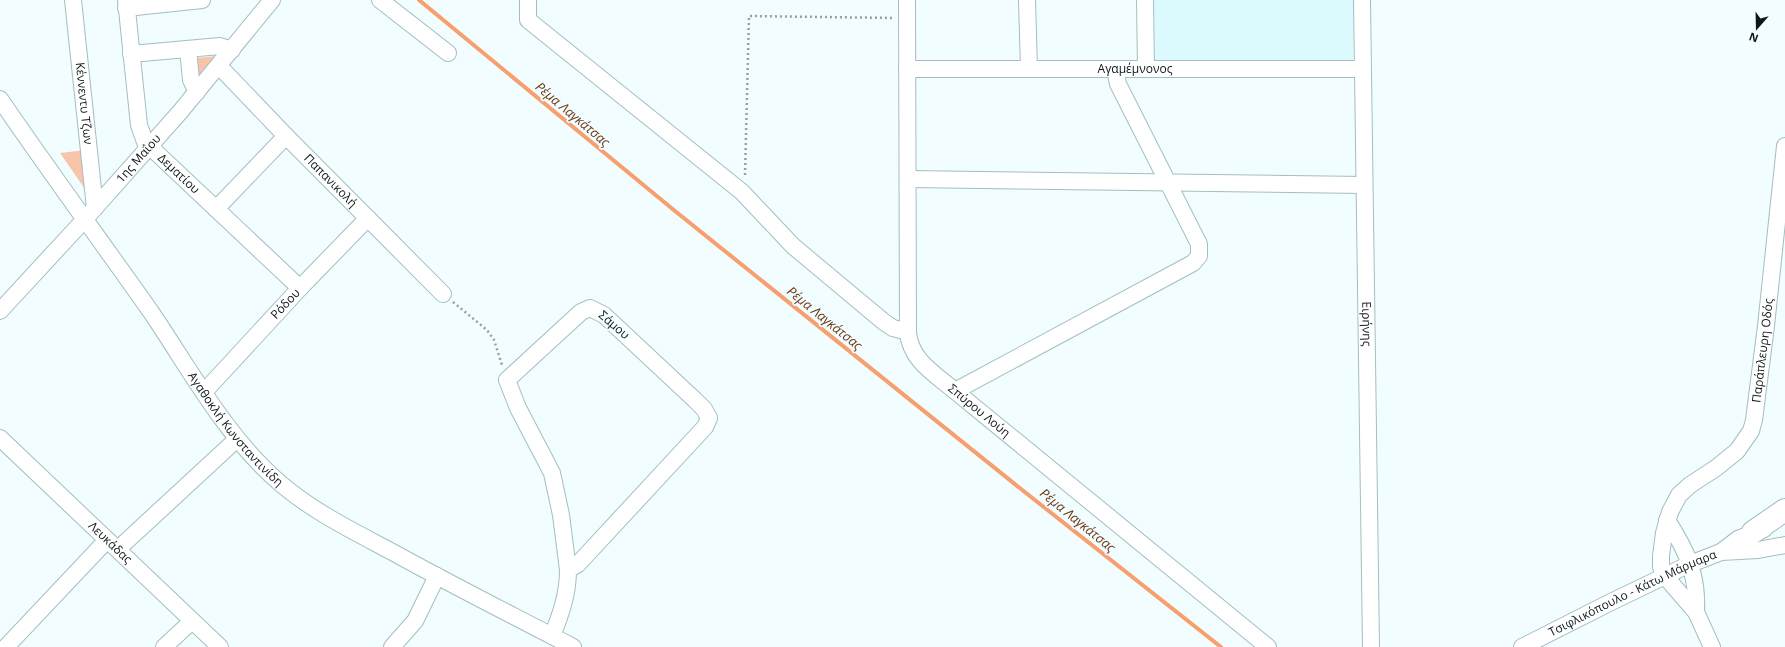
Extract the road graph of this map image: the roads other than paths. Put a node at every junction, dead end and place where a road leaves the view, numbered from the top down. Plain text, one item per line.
1 (73, 0) edge
2 (202, 0) edge
3 (380, 0) edge
4 (528, 0) edge
5 (907, 0) edge
6 (1027, 0) edge
7 (1145, 0) edge
8 (1362, 0) edge
9 (270, 1) edge
10 (126, 4) edge
11 (188, 49) junction
12 (232, 50) junction
13 (448, 53) dead end
14 (132, 54) junction
15 (219, 66) junction
16 (907, 69) junction
17 (1029, 69) junction
18 (1115, 69) junction
19 (1146, 69) junction
20 (1363, 69) junction
21 (197, 92) junction
22 (3, 109) edge
23 (286, 136) junction
24 (1785, 146) edge
25 (149, 147) junction
26 (908, 180) junction
27 (1166, 182) junction
28 (1364, 185) junction
29 (216, 209) junction
30 (90, 213) junction
31 (368, 218) junction
32 (300, 288) junction
33 (443, 294) road end
34 (0, 311) edge
35 (908, 332) junction
36 (954, 391) junction
37 (204, 392) junction
38 (0, 438) edge
39 (237, 439) junction
40 (1785, 510) edge
41 (1668, 520) junction
42 (1785, 523) edge
43 (1753, 532) junction
44 (112, 545) junction
45 (1785, 545) edge
46 (1721, 552) junction
47 (1690, 564) junction
48 (568, 570) junction
49 (1664, 575) junction
50 (438, 576) junction
51 (1696, 612) junction
52 (192, 621) junction
53 (552, 636) junction
54 (6, 647) edge
55 (164, 647) edge
56 (220, 647) edge
57 (392, 647) edge
58 (573, 647) edge
59 (1268, 647) edge
60 (1371, 647) edge
61 (1522, 647) edge
62 (1712, 647) edge

1 - 30 street, Κέννεντυ Τζων
2 - 10 street
3 - 13 street
4 - 35 street
5 - 16 street, Σπύρου Λούη
6 - 17 street
7 - 19 street
8 - 20 street, Ειρήνης
9 - 12 street, 1ης Μαΐου
10 - 14 street, Δεματίου
11 - 12 street
11 - 14 street
11 - 21 street
12 - 15 street, 1ης Μαΐου
14 - 25 street, Δεματίου
15 - 21 street, 1ης Μαΐου
15 - 23 street, Παπανικολή
16 - 17 street, Αγαμέμνονoς
16 - 26 street, Σπύρου Λούη
17 - 18 street, Αγαμέμνονoς
18 - 19 street, Αγαμέμνονoς
18 - 27 street
19 - 20 street, Αγαμέμνονoς
20 - 28 street, Ειρήνης
21 - 25 street, 1ης Μαΐου
22 - 30 street, Αγαθοκλή Κωνσταντινίδη
23 - 29 street
23 - 31 street, Παπανικολή
24 - 41 street, Παράπλευρη Οδός
25 - 29 street, Δεματίου
25 - 30 street, 1ης Μαΐου
26 - 27 street
26 - 35 street, Σπύρου Λούη
27 - 28 street
27 - 36 street
28 - 60 street, Ειρήνης
29 - 32 street, Δεματίου
30 - 34 street, 1ης Μαΐου
30 - 37 street, Αγαθοκλή Κωνσταντινίδη
31 - 32 street, Ρόδου
31 - 33 street, Παπανικολή
32 - 37 street, Ρόδου
35 - 36 street, Σπύρου Λούη
36 - 59 street, Σπύρου Λούη
37 - 39 street, Αγαθοκλή Κωνσταντινίδη
38 - 44 street, Λευκάδας
39 - 44 street
39 - 50 street, Αγαθοκλή Κωνσταντινίδη
40 - 43 highway
41 - 47 street
41 - 49 street, Παράπλευρη Οδός
42 - 43 street, Τσιφλικόπουλο - Κάτω Μάρμαρα
43 - 46 street, Τσιφλικόπουλο - Κάτω Μάρμαρα
44 - 52 street, Λευκάδας
44 - 54 street
45 - 46 street, Τσιφλικόπουλο - Κάτω Μάρμαρα
46 - 47 street, Τσιφλικόπουλο - Κάτω Μάρμαρα
47 - 49 street, Τσιφλικόπουλο - Κάτω Μάρμαρα
47 - 51 street
48 - 48 street, Σάμου
48 - 53 street
49 - 51 street
49 - 61 street, Τσιφλικόπουλο - Κάτω Μάρμαρα
50 - 53 street, Αγαθοκλή Κωνσταντινίδη
50 - 57 street
51 - 62 street
52 - 55 street
52 - 56 street, Λευκάδας
53 - 58 street, Αγαθοκλή Κωνσταντινίδη

